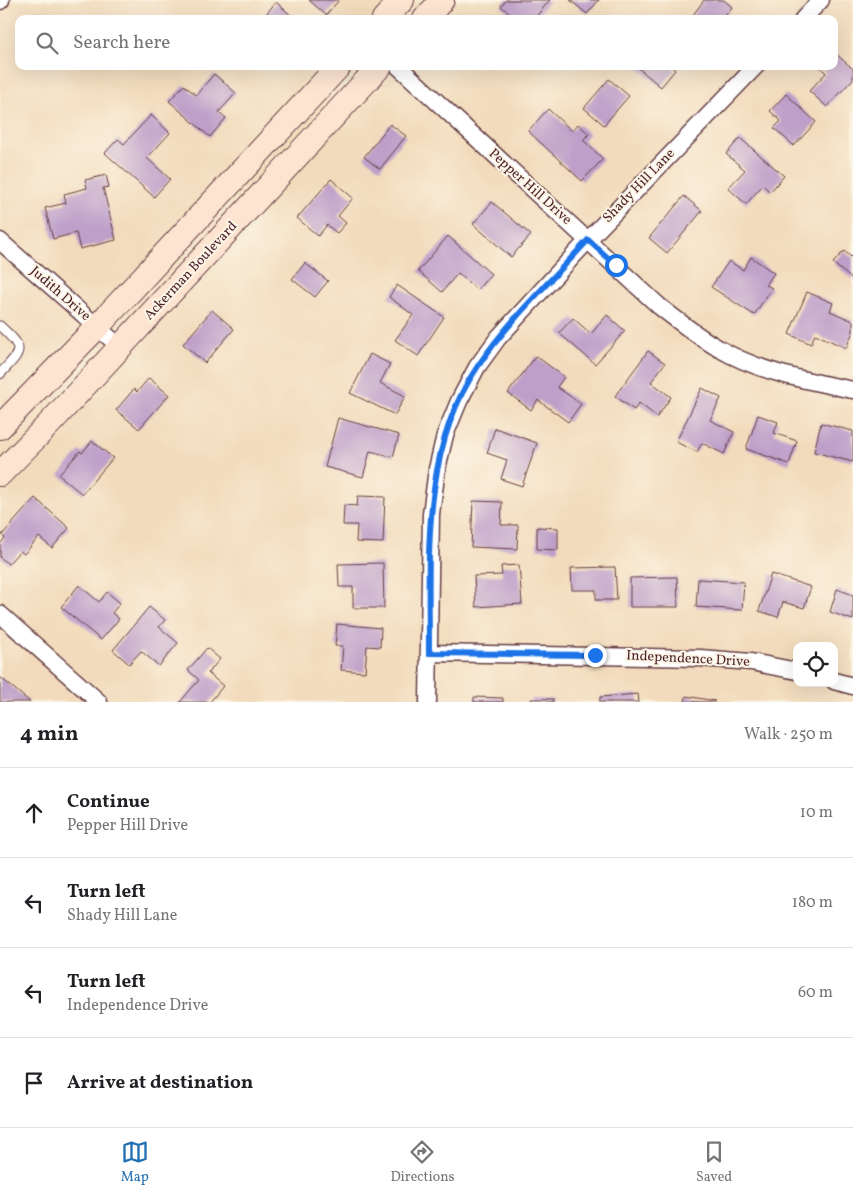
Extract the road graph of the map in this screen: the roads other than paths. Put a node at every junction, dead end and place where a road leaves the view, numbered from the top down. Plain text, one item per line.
1 (402, 0) edge
2 (442, 0) edge
3 (821, 0) edge
4 (388, 15) edge
5 (428, 15) edge
6 (807, 15) edge
7 (335, 70) edge
8 (376, 70) edge
9 (402, 70) edge
10 (752, 70) edge
11 (588, 240) junction
12 (0, 242) edge
13 (0, 326) edge
14 (97, 327) junction
15 (120, 347) junction
16 (0, 374) edge
17 (853, 390) edge
18 (0, 427) edge
19 (0, 474) edge
20 (0, 614) edge
21 (429, 653) junction
22 (793, 670) edge
23 (838, 682) edge
24 (853, 686) edge
25 (99, 702) edge
26 (428, 702) edge

1 - 4 street
2 - 5 street
3 - 6 street
7 - 14 street
8 - 15 street, Ackerman Boulevard
9 - 11 street, Pepper Hill Drive
10 - 11 street, Shady Hill Lane
11 - 17 street, Pepper Hill Drive
11 - 21 street, Shady Hill Lane
12 - 14 street, Judith Drive
13 - 16 lane
14 - 15 street, Judith Drive
14 - 18 street
15 - 19 street, Ackerman Boulevard
20 - 25 street
21 - 22 street, Independence Drive
21 - 26 street, Shady Hill Lane
23 - 24 street

